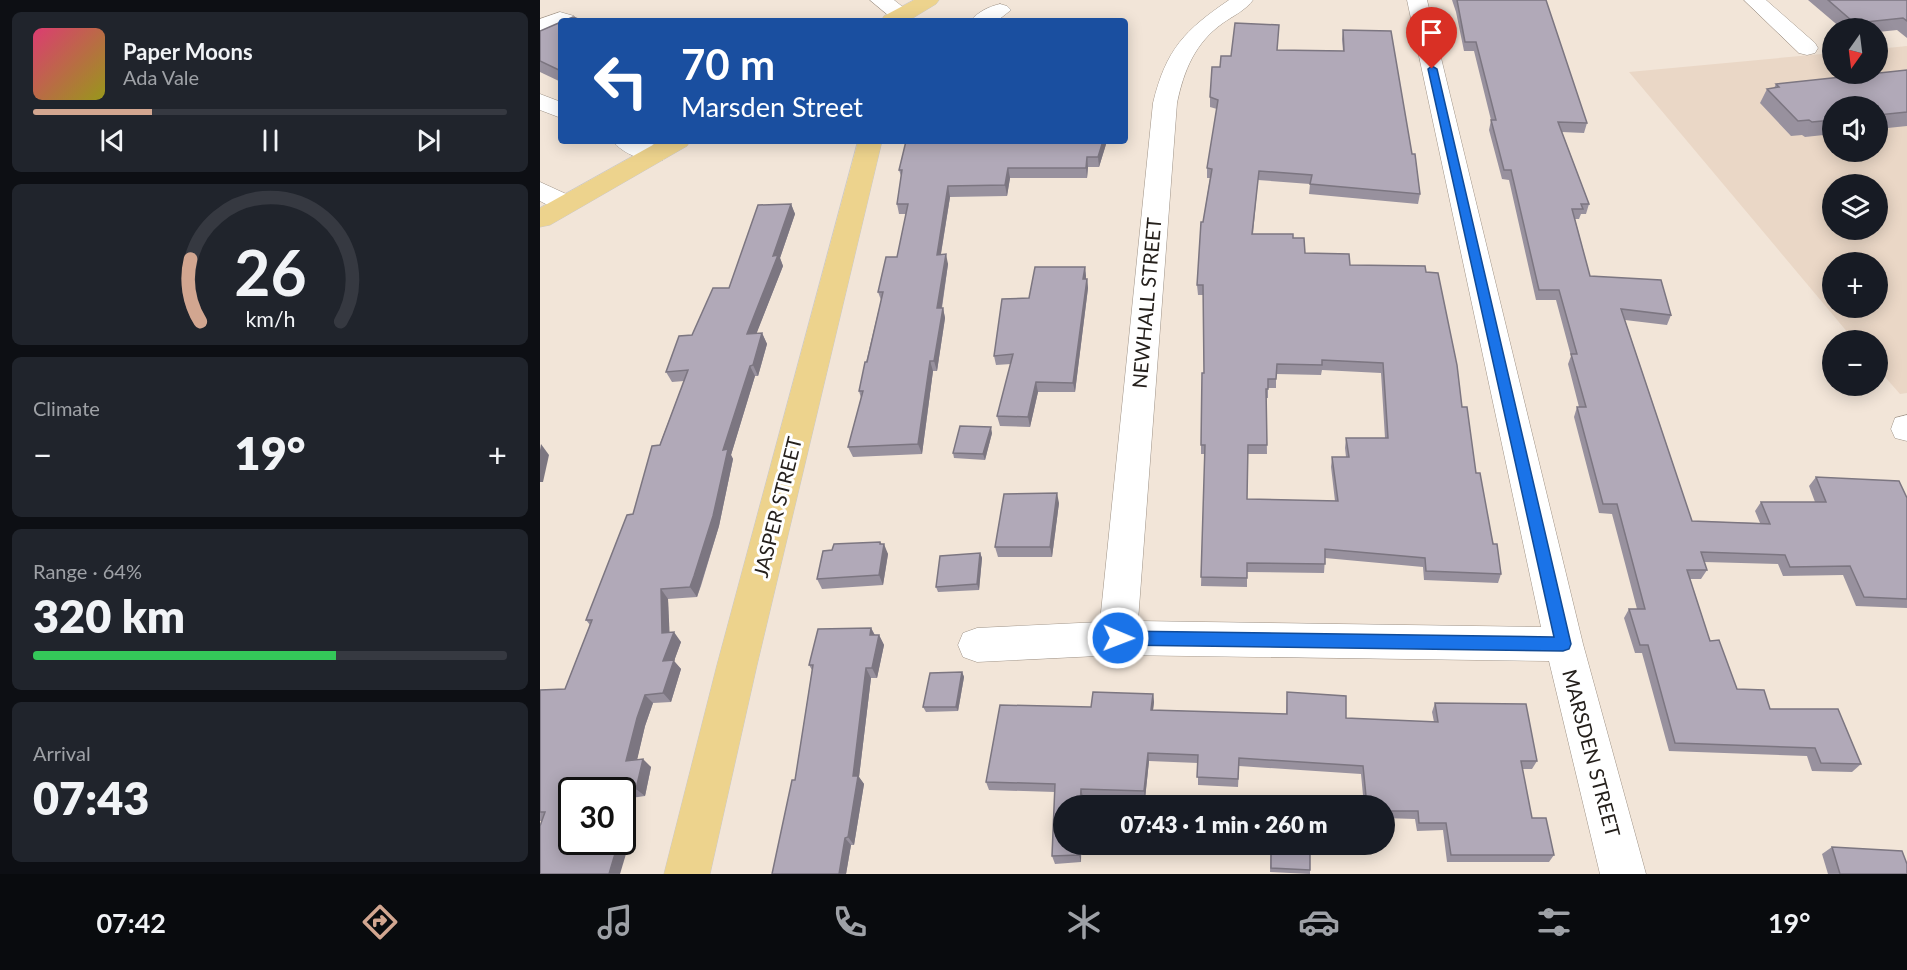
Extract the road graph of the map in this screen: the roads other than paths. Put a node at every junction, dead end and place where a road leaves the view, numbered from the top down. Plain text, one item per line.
1 (880, 0) edge
2 (929, 0) edge
3 (1243, 0) edge
4 (1417, 0) edge
5 (1754, 0) edge
6 (1000, 10) dead end
7 (900, 14) edge
8 (987, 18) edge
9 (558, 19) edge
10 (540, 27) edge
11 (1807, 48) dead end
12 (540, 101) edge
13 (558, 110) edge
14 (632, 144) edge
15 (672, 144) edge
16 (869, 144) edge
17 (654, 154) junction
18 (540, 190) edge
19 (566, 204) junction
20 (540, 219) edge
21 (1118, 638) junction
22 (1563, 644) junction
23 (977, 645) dead end
24 (687, 874) edge
25 (1623, 874) edge

1 - 7 street
2 - 7 main road
3 - 21 street, NEWHALL STREET
4 - 22 street, MARSDEN STREET
5 - 11 street
6 - 8 street
9 - 10 street
12 - 13 street
14 - 17 street
15 - 17 main road
16 - 24 main road, JASPER STREET
17 - 19 main road
18 - 19 street
19 - 20 main road
21 - 22 street
21 - 23 street
22 - 25 street, MARSDEN STREET

